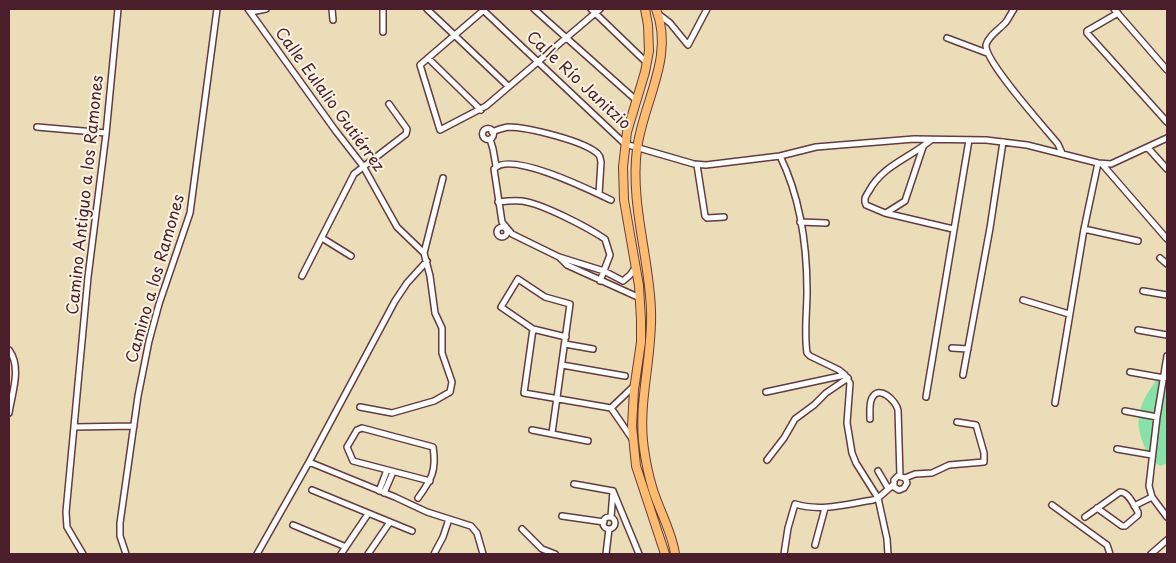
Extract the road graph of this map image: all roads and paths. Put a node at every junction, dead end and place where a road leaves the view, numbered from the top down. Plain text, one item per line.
1 (118, 9) edge
2 (217, 9) edge
3 (266, 9) edge
4 (332, 9) edge
5 (383, 9) edge
6 (427, 9) edge
7 (484, 9) edge
8 (534, 9) edge
9 (644, 9) edge
10 (707, 9) edge
11 (1014, 9) edge
12 (595, 10) edge
13 (250, 11) edge
14 (657, 11) edge
15 (1116, 11) edge
16 (333, 20) dead end
17 (383, 32) dead end
18 (455, 35) junction
19 (567, 37) junction
20 (947, 38) dead end
21 (987, 53) junction
22 (428, 58) junction
23 (538, 62) junction
24 (647, 63) junction
25 (1167, 70) edge
26 (508, 86) junction
27 (636, 100) junction
28 (389, 104) dead end
29 (481, 110) junction
30 (1167, 122) edge
31 (38, 127) dead end
32 (106, 132) junction
33 (492, 132) junction
34 (1167, 138) edge
35 (490, 139) junction
36 (931, 140) junction
37 (969, 140) junction
38 (1003, 142) junction
39 (625, 144) junction
40 (922, 147) junction
41 (637, 148) junction
42 (1148, 148) junction
43 (1062, 153) junction
44 (780, 156) junction
45 (1100, 163) junction
46 (698, 164) junction
47 (363, 166) junction
48 (496, 166) junction
49 (1167, 170) edge
50 (443, 178) dead end
51 (599, 194) junction
52 (611, 200) dead end
53 (498, 202) junction
54 (885, 213) junction
55 (724, 217) dead end
56 (800, 222) junction
57 (826, 223) dead end
58 (954, 229) junction
59 (1084, 229) junction
60 (322, 238) junction
61 (1167, 239) edge
62 (1138, 241) dead end
63 (424, 253) junction
64 (351, 256) dead end
65 (559, 257) junction
66 (1160, 258) dead end
67 (427, 261) junction
68 (1167, 264) edge
69 (635, 268) junction
70 (604, 272) junction
71 (302, 276) dead end
72 (600, 281) junction
73 (623, 281) junction
74 (620, 289) junction
75 (1143, 291) dead end
76 (1167, 295) edge
77 (640, 298) junction
78 (1023, 300) dead end
79 (1069, 314) junction
80 (533, 329) junction
81 (1138, 330) dead end
82 (1167, 335) edge
83 (565, 340) junction
84 (952, 348) dead end
85 (593, 349) dead end
86 (968, 349) junction
87 (9, 352) edge
88 (1167, 356) edge
89 (562, 365) junction
90 (1130, 372) dead end
91 (963, 375) dead end
92 (625, 376) dead end
93 (846, 377) junction
94 (1164, 378) junction
95 (11, 386) edge
96 (634, 386) junction
97 (766, 392) dead end
98 (926, 397) dead end
99 (557, 399) junction
100 (1055, 403) dead end
101 (360, 407) dead end
102 (611, 408) junction
103 (1125, 411) dead end
104 (9, 413) edge
105 (1157, 417) junction
106 (870, 418) dead end
107 (957, 422) dead end
108 (134, 426) junction
109 (74, 427) junction
110 (532, 430) dead end
111 (552, 434) junction
112 (633, 440) junction
113 (588, 441) dead end
114 (1117, 449) dead end
115 (1152, 455) junction
116 (767, 460) dead end
117 (309, 462) junction
118 (387, 470) junction
119 (878, 471) dead end
120 (393, 472) junction
121 (903, 477) junction
122 (430, 481) junction
123 (574, 484) dead end
124 (891, 487) junction
125 (312, 490) dead end
126 (613, 491) junction
127 (382, 492) junction
128 (1152, 497) junction
129 (418, 498) dead end
130 (878, 498) junction
131 (1052, 505) dead end
132 (1134, 506) junction
133 (1160, 506) junction
134 (825, 508) junction
135 (1097, 508) junction
136 (1167, 509) edge
137 (368, 514) junction
138 (562, 516) dead end
139 (1167, 516) edge
140 (611, 517) junction
141 (1085, 517) dead end
142 (449, 519) junction
143 (390, 522) junction
144 (604, 522) junction
145 (293, 525) dead end
146 (522, 529) dead end
147 (609, 529) junction
148 (412, 531) dead end
149 (1167, 540) edge
150 (815, 545) dead end
151 (346, 548) junction
152 (83, 554) edge
153 (126, 554) edge
154 (256, 554) edge
155 (341, 554) edge
156 (368, 554) edge
157 (434, 554) edge
158 (483, 554) edge
159 (555, 554) edge
160 (606, 554) edge
161 (639, 554) edge
162 (665, 554) edge
163 (675, 554) edge
164 (784, 554) edge
165 (888, 554) edge
166 (1110, 554) edge
167 (1151, 554) edge

1 - 32 street, Camino Antiguo a los Ramones
2 - 108 street, Camino a los Ramones
3 - 13 street
4 - 16 street
5 - 17 street
6 - 18 street
7 - 18 street
7 - 23 street, Calle Río Janitzio
8 - 19 street
9 - 24 main road
10 - 14 street
11 - 21 street
12 - 19 street
12 - 24 street
13 - 47 street, Calle Eulalio Gutiérrez
14 - 41 main road
15 - 25 street
15 - 30 street
18 - 22 street
18 - 26 street
19 - 23 street
19 - 27 street
20 - 21 street
21 - 43 street
22 - 29 street
22 - 29 street
23 - 26 street
23 - 39 street, Calle Río Janitzio
24 - 27 main road
26 - 29 street
27 - 39 main road
28 - 47 street
31 - 32 street
32 - 109 street, Camino Antiguo a los Ramones
33 - 35 street
33 - 35 street
33 - 51 street
34 - 42 street
35 - 48 street
36 - 37 street
36 - 40 street
36 - 44 street
37 - 38 street
37 - 58 street
38 - 43 street
38 - 86 street
39 - 41 street, Calle Río Janitzio
39 - 69 main road
40 - 54 street
40 - 54 street
41 - 46 street, Calle Río Janitzio
41 - 163 main road
42 - 45 street
42 - 49 street
43 - 45 street
44 - 46 street
44 - 56 street
45 - 59 street
45 - 61 street
46 - 55 street
47 - 60 street
47 - 63 street, Calle Eulalio Gutiérrez
48 - 51 street
48 - 53 street
50 - 63 street
51 - 52 street
53 - 65 street
53 - 70 street
54 - 58 street
56 - 57 street
56 - 93 street
58 - 98 street
59 - 62 street
59 - 79 street
60 - 64 street
60 - 71 street
63 - 67 street
65 - 70 street
65 - 72 street
66 - 68 street
67 - 101 street
67 - 117 street
69 - 73 street
69 - 77 main road
70 - 72 street
70 - 73 street
72 - 74 street
73 - 74 street
74 - 77 street
75 - 76 street
77 - 96 main road
78 - 79 street
79 - 100 street
80 - 83 street
80 - 83 street
80 - 99 street
81 - 82 street
83 - 85 street
83 - 89 street
84 - 86 street
86 - 91 street
87 - 95 street
88 - 94 street
89 - 92 street
89 - 99 street
90 - 94 street
93 - 97 street
93 - 116 street
93 - 130 street
94 - 105 street
95 - 104 street
96 - 102 street
96 - 112 main road
99 - 102 street
99 - 111 street
102 - 112 street
103 - 105 street
105 - 115 street
106 - 121 street
107 - 121 street
108 - 109 street
108 - 153 street, Camino a los Ramones
109 - 152 street, Camino Antiguo a los Ramones
110 - 111 street
111 - 113 street
112 - 162 main road
114 - 115 street
115 - 128 street
117 - 127 street
117 - 154 street
118 - 120 street
118 - 122 street
118 - 127 street
119 - 124 street
120 - 122 street
120 - 127 street
121 - 124 street
121 - 124 street
122 - 129 street
123 - 126 street
124 - 130 street
125 - 137 street
126 - 140 street
126 - 161 street
127 - 142 street
128 - 132 street
128 - 133 street
130 - 134 street
130 - 165 street
131 - 166 street
132 - 135 street
132 - 135 street
133 - 136 street
133 - 139 street
134 - 150 street
134 - 164 street
135 - 141 street
137 - 143 street
137 - 151 street
138 - 144 street
140 - 144 street
140 - 147 street
142 - 157 street
142 - 158 street
143 - 148 street
143 - 156 street
144 - 147 street
145 - 151 street
146 - 159 street
147 - 160 street
149 - 167 street
151 - 155 street

